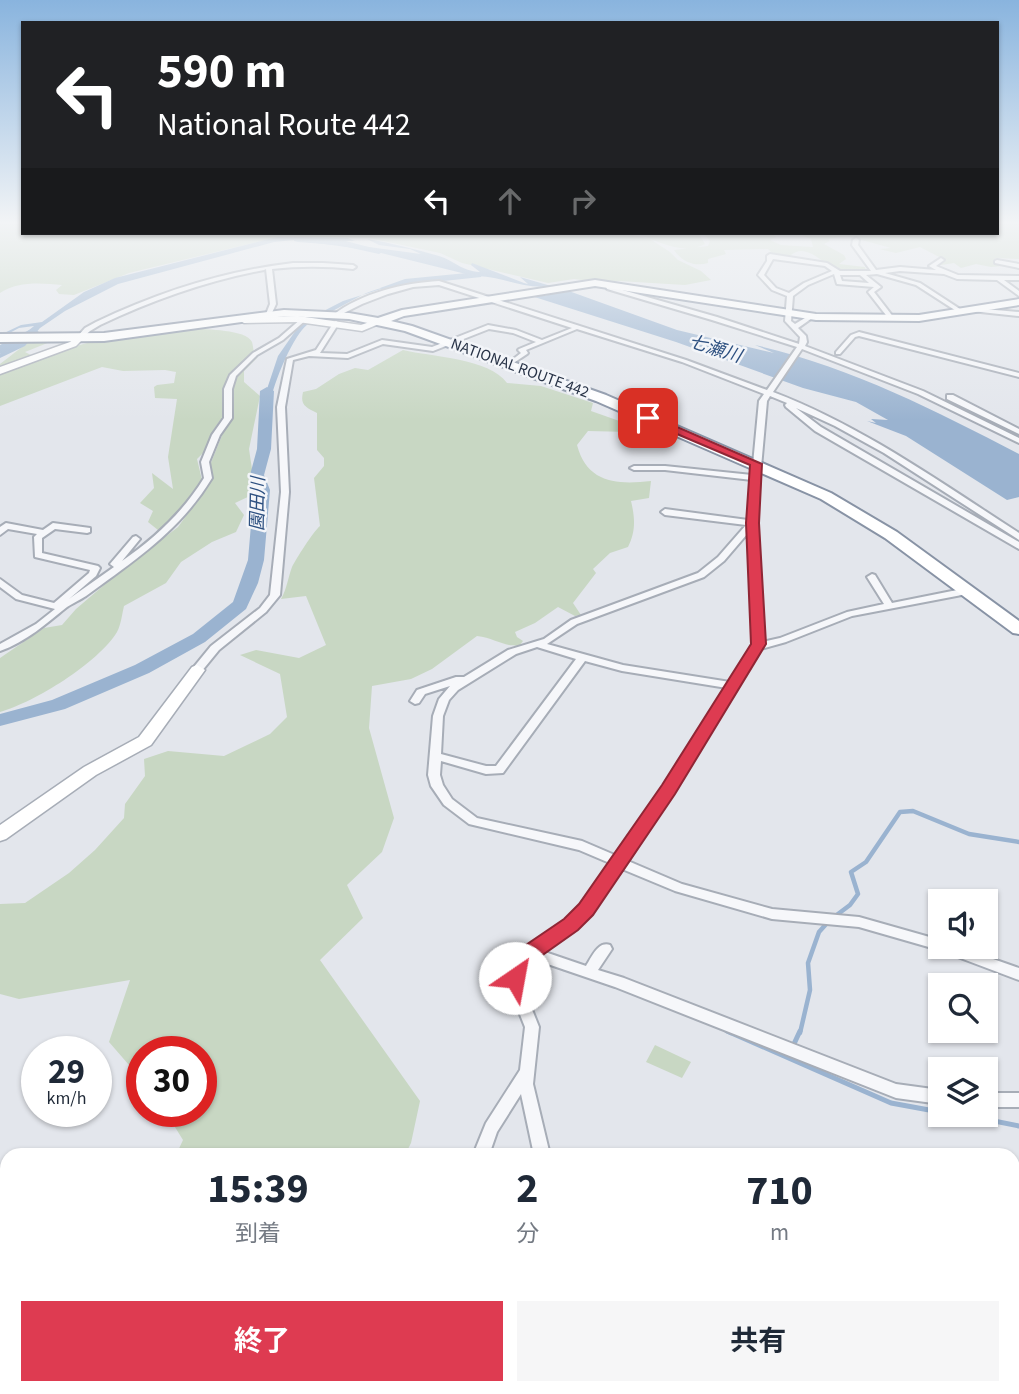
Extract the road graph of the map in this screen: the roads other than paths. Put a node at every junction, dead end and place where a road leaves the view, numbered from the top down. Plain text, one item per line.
1 (184, 289) edge
2 (271, 289) edge
3 (409, 289) edge
4 (462, 289) edge
5 (551, 289) edge
6 (613, 289) edge
7 (640, 289) edge
8 (774, 289) edge
9 (799, 289) edge
10 (878, 289) edge
11 (927, 289) edge
12 (790, 295) junction
13 (491, 299) junction
14 (1019, 302) edge
15 (966, 311) junction
16 (789, 313) junction
17 (269, 314) junction
18 (1019, 314) edge
19 (309, 316) junction
20 (813, 316) junction
21 (335, 318) junction
22 (891, 318) junction
23 (122, 321) dead end
24 (381, 321) junction
25 (101, 323) junction
26 (218, 323) dead end
27 (794, 328) junction
28 (573, 330) junction
29 (0, 338) edge
30 (74, 338) junction
31 (450, 342) junction
32 (542, 342) junction
33 (802, 346) junction
34 (838, 353) junction
35 (310, 354) junction
36 (515, 360) dead end
37 (0, 371) edge
38 (1019, 374) edge
39 (768, 390) junction
40 (960, 395) dead end
41 (951, 398) junction
42 (784, 399) junction
43 (1019, 432) edge
44 (1019, 441) edge
45 (634, 468) dead end
46 (756, 471) junction
47 (665, 512) dead end
48 (752, 523) junction
49 (87, 530) dead end
50 (0, 531) edge
51 (42, 532) junction
52 (1019, 537) edge
53 (136, 539) dead end
54 (1019, 546) edge
55 (93, 574) junction
56 (872, 577) dead end
57 (0, 582) edge
58 (968, 591) junction
59 (889, 605) junction
60 (64, 606) junction
61 (53, 607) junction
62 (1019, 629) edge
63 (538, 645) junction
64 (757, 647) junction
65 (0, 648) edge
66 (582, 658) junction
67 (197, 670) joint
68 (480, 673) junction
69 (733, 687) junction
70 (415, 701) dead end
71 (436, 756) junction
72 (0, 834) edge
73 (619, 862) junction
74 (928, 942) edge
75 (605, 949) dead end
76 (530, 953) junction
77 (978, 959) edge
78 (590, 971) junction
79 (1019, 974) edge
80 (526, 1073) junction
81 (928, 1095) edge
82 (998, 1100) edge
83 (1019, 1100) edge
84 (484, 1148) edge
85 (541, 1148) edge

1 - 25 street
2 - 17 street
3 - 21 street
4 - 13 street
5 - 13 highway, NATIONAL ROUTE 442
6 - 33 street
7 - 16 highway, NATIONAL ROUTE 442
8 - 12 street
9 - 12 street
10 - 22 street
11 - 15 street
12 - 16 street
13 - 24 highway, NATIONAL ROUTE 442
13 - 28 street
13 - 39 street
14 - 15 highway, NATIONAL ROUTE 442
15 - 18 street
15 - 22 highway, NATIONAL ROUTE 442
16 - 20 highway, NATIONAL ROUTE 442
16 - 27 street
17 - 19 highway, NATIONAL ROUTE 442
17 - 30 highway, NATIONAL ROUTE 442
19 - 21 highway, NATIONAL ROUTE 442
19 - 26 street
19 - 60 street
20 - 22 highway, NATIONAL ROUTE 442
20 - 27 street
21 - 24 highway, NATIONAL ROUTE 442
21 - 35 street
23 - 25 street
24 - 31 highway, NATIONAL ROUTE 442
25 - 30 street
27 - 33 street
28 - 32 street
28 - 39 street
29 - 30 highway, NATIONAL ROUTE 442
30 - 37 street
31 - 32 street
31 - 35 street
31 - 46 highway, NATIONAL ROUTE 442
32 - 36 street
33 - 34 street
33 - 39 street
33 - 44 street
34 - 38 street
34 - 41 street
35 - 67 street
39 - 42 street
39 - 46 street
40 - 41 street
41 - 43 street
42 - 52 street
42 - 54 street
45 - 46 street
46 - 48 street
46 - 58 highway, NATIONAL ROUTE 442
47 - 48 street
48 - 63 street
48 - 64 street
49 - 51 street
50 - 51 street
51 - 55 street
53 - 55 street
55 - 61 street
56 - 59 street
57 - 61 street
58 - 59 street
58 - 62 highway, NATIONAL ROUTE 442
59 - 64 street
60 - 61 street
60 - 65 street
63 - 66 street
63 - 68 street
64 - 69 street
66 - 69 street
66 - 71 street
67 - 72 street
68 - 70 street
68 - 71 street
69 - 73 street
71 - 73 street
73 - 74 street
73 - 76 street
75 - 78 street
76 - 78 street
76 - 80 street
77 - 79 street
78 - 81 street
80 - 84 street
80 - 85 street
82 - 83 street

